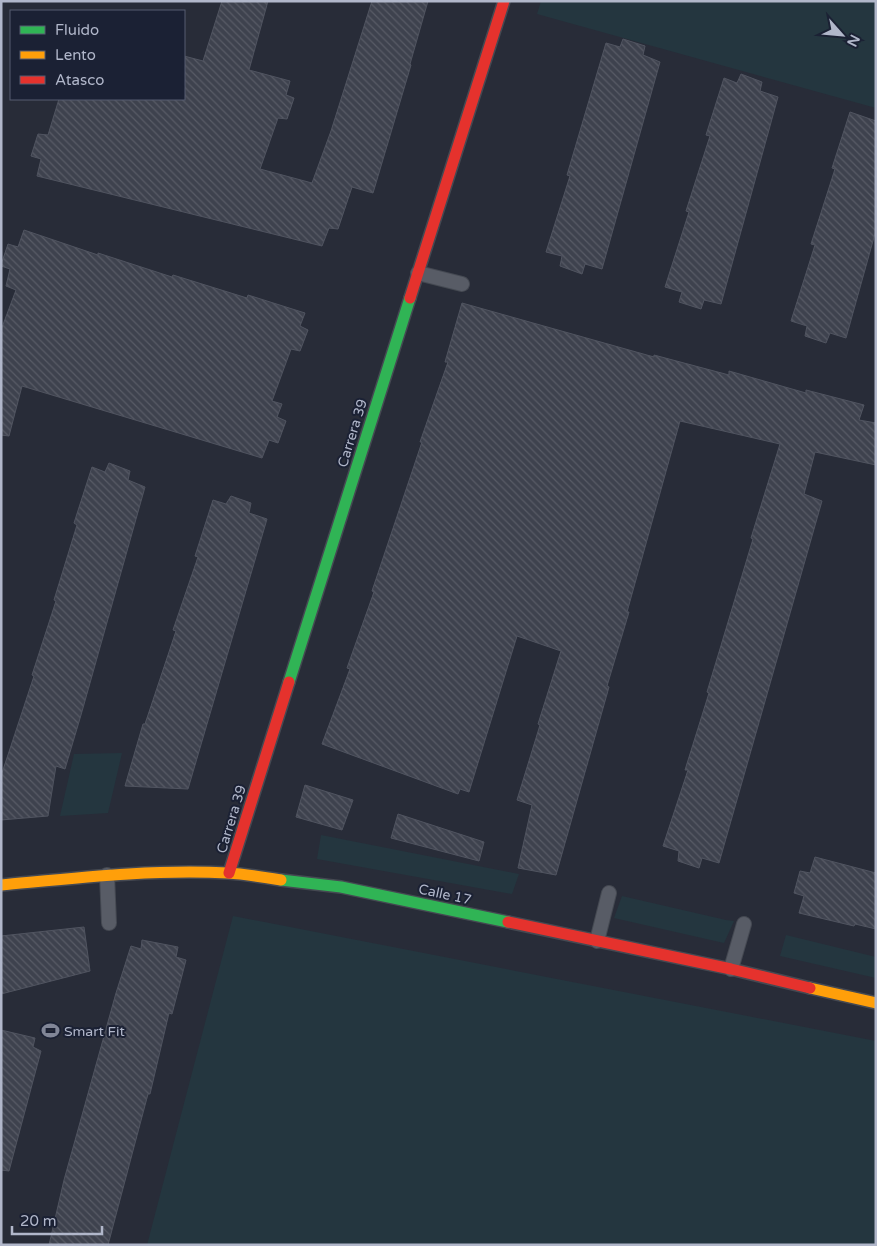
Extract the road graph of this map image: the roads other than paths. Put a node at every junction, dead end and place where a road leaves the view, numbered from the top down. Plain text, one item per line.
1 (504, 1) edge
2 (418, 273) junction
3 (462, 284) dead end
4 (230, 874) junction
5 (107, 875) junction
6 (1, 885) edge
7 (610, 893) dead end
8 (109, 922) dead end
9 (744, 924) dead end
10 (597, 941) junction
11 (731, 969) junction
12 (876, 1003) edge

1 - 2 street, Carrera 39
2 - 3 lane
2 - 4 street, Carrera 39
4 - 5 street, Calle 17
4 - 10 street, Calle 17
5 - 6 street, Calle 17
5 - 8 lane
7 - 10 lane
9 - 11 lane
10 - 11 street, Calle 17
11 - 12 street, Calle 17

